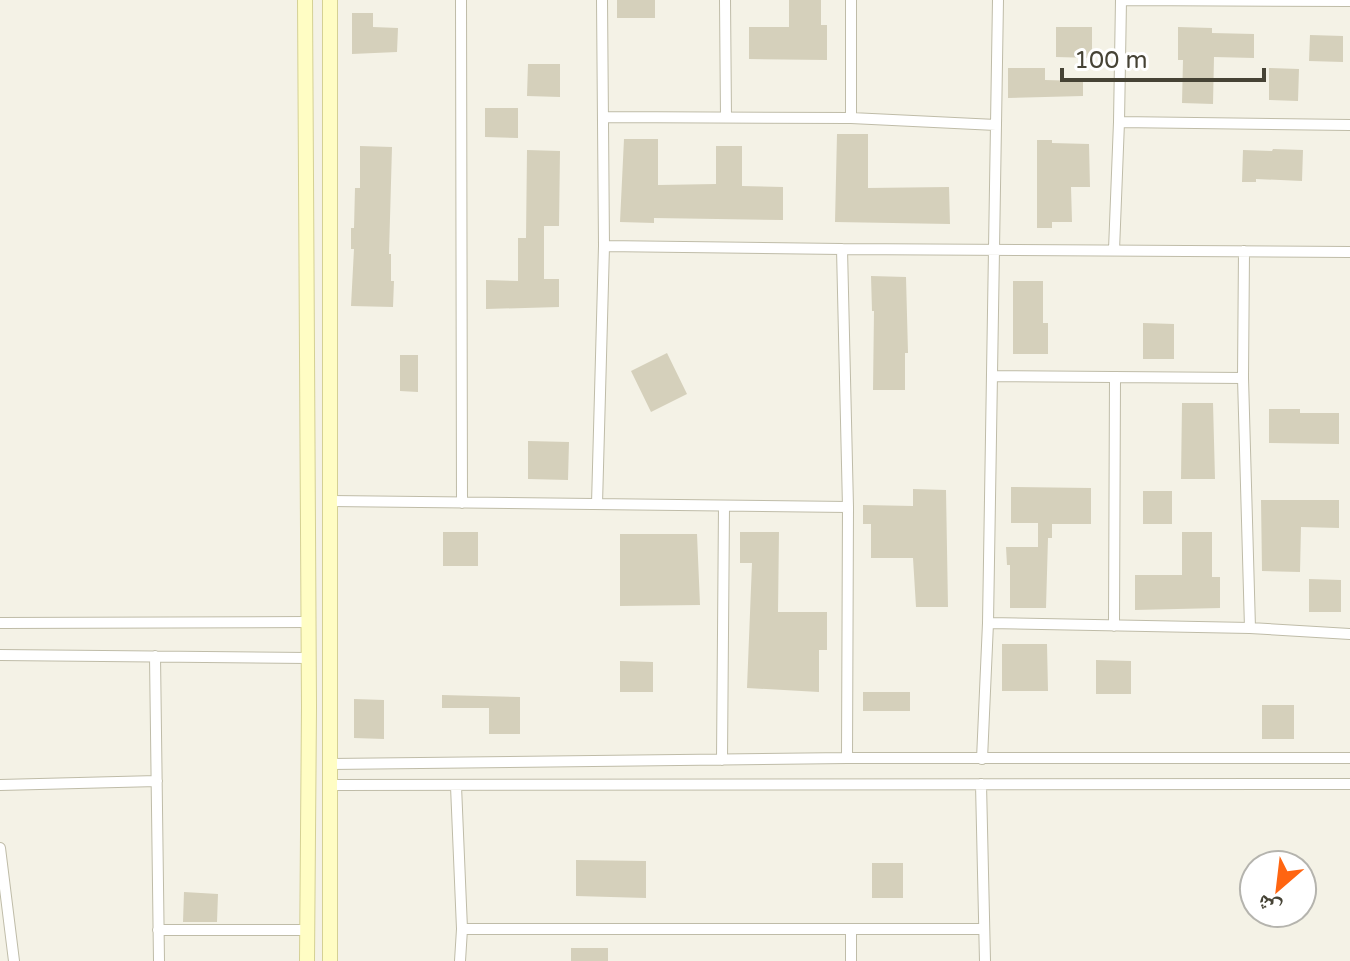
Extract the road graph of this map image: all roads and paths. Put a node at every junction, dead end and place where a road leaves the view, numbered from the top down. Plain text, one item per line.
1 (305, 0) edge
2 (330, 0) edge
3 (461, 0) edge
4 (602, 0) edge
5 (725, 0) edge
6 (851, 0) edge
7 (998, 0) edge
8 (1350, 1) edge
9 (603, 117) junction
10 (726, 117) junction
11 (851, 118) junction
12 (1119, 122) junction
13 (996, 125) junction
14 (1350, 125) edge
15 (604, 246) junction
16 (842, 249) junction
17 (994, 249) junction
18 (1114, 250) junction
19 (1244, 251) junction
20 (1350, 252) edge
21 (992, 376) junction
22 (1115, 377) junction
23 (1243, 378) junction
24 (331, 501) junction
25 (462, 503) junction
26 (597, 504) junction
27 (724, 506) junction
28 (848, 507) junction
29 (308, 622) junction
30 (0, 623) edge
31 (988, 623) junction
32 (1114, 626) junction
33 (1250, 628) junction
34 (1350, 634) edge
35 (0, 655) edge
36 (155, 656) junction
37 (308, 658) junction
38 (847, 758) junction
39 (1350, 758) edge
40 (982, 759) junction
41 (722, 760) junction
42 (331, 764) junction
43 (157, 781) junction
44 (981, 784) junction
45 (1350, 784) edge
46 (0, 785) edge
47 (330, 785) junction
48 (456, 786) junction
49 (0, 848) edge
50 (462, 929) junction
51 (851, 929) junction
52 (984, 929) junction
53 (158, 930) junction
54 (307, 930) junction
55 (14, 961) edge
56 (159, 961) edge
57 (307, 961) edge
58 (330, 961) edge
59 (460, 961) edge
60 (851, 961) edge
61 (985, 961) edge

1 - 29 street
2 - 24 street
3 - 25 street
4 - 9 street
5 - 10 street
6 - 11 street
7 - 13 street
8 - 12 street
9 - 10 street
9 - 15 street
10 - 11 street
11 - 13 street
12 - 14 street
12 - 18 street
13 - 17 street
15 - 16 street
15 - 26 street
16 - 17 street
16 - 28 street
17 - 18 street
17 - 21 street
18 - 19 street
19 - 20 street
19 - 23 street
21 - 22 street
21 - 31 street
22 - 23 street
22 - 32 street
23 - 33 street
24 - 25 street
24 - 42 street
25 - 26 street
26 - 27 street
27 - 28 street
27 - 41 street
28 - 38 street
29 - 30 street
29 - 37 street
31 - 32 street
31 - 40 street
32 - 33 street
33 - 34 street
35 - 36 street
36 - 37 street
36 - 43 street
37 - 54 street
38 - 40 street
38 - 41 street
39 - 40 street
41 - 42 street
42 - 47 street
43 - 46 street
43 - 53 street
44 - 45 street
44 - 48 street
44 - 52 street
47 - 48 street
47 - 58 street
48 - 50 street
49 - 55 street
50 - 51 street
50 - 59 street
51 - 52 street
51 - 60 street
52 - 61 street
53 - 54 street
53 - 56 street
54 - 57 street

